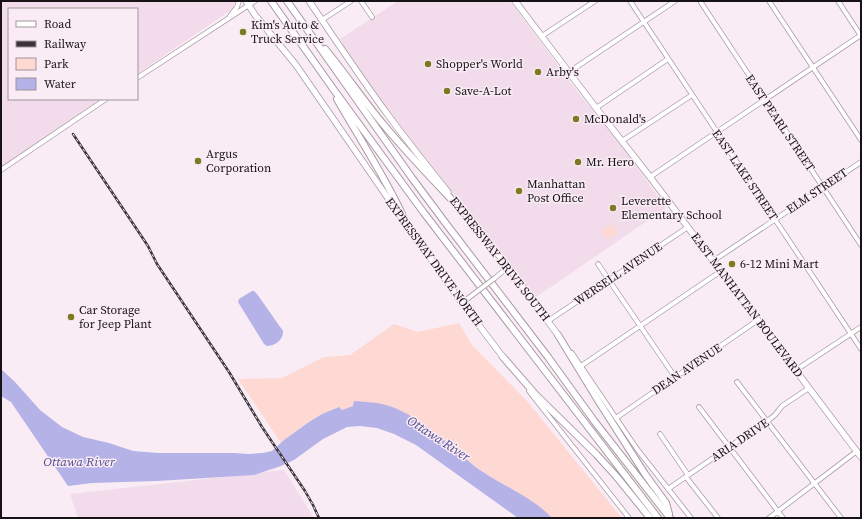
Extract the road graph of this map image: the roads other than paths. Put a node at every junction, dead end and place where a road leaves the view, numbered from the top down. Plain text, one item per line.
1 (239, 1) edge
2 (255, 1) edge
3 (271, 1) edge
4 (309, 1) edge
5 (351, 1) edge
6 (361, 1) edge
7 (517, 1) edge
8 (595, 1) edge
9 (630, 1) edge
10 (675, 1) edge
11 (700, 1) edge
12 (769, 1) edge
13 (838, 1) edge
14 (287, 2) edge
15 (247, 3) edge
16 (372, 17) dead end
17 (226, 20) junction
18 (322, 20) junction
19 (644, 22) junction
20 (861, 35) edge
21 (542, 36) junction
22 (668, 59) junction
23 (813, 67) junction
24 (321, 71) junction
25 (569, 72) junction
26 (138, 77) edge
27 (692, 95) junction
28 (105, 100) edge
29 (765, 100) junction
30 (596, 108) junction
31 (717, 132) junction
32 (861, 140) edge
33 (622, 141) junction
34 (861, 162) edge
35 (1, 170) edge
36 (650, 177) junction
37 (823, 187) junction
38 (775, 220) junction
39 (472, 222) junction
40 (408, 227) junction
41 (688, 227) junction
42 (861, 244) edge
43 (713, 261) junction
44 (598, 264) dead end
45 (508, 267) junction
46 (721, 271) junction
47 (609, 280) junction
48 (462, 303) junction
49 (758, 320) junction
50 (548, 321) junction
51 (640, 326) junction
52 (861, 327) edge
53 (851, 334) junction
54 (558, 335) junction
55 (861, 349) edge
56 (503, 357) junction
57 (581, 366) junction
58 (796, 370) junction
59 (675, 377) junction
60 (737, 382) dead end
61 (809, 388) junction
62 (699, 407) dead end
63 (616, 418) junction
64 (767, 421) junction
65 (660, 434) dead end
66 (729, 447) junction
67 (857, 451) junction
68 (861, 457) edge
69 (687, 476) junction
70 (814, 484) junction
71 (668, 489) junction
72 (778, 512) junction
73 (629, 518) edge
74 (650, 518) edge
75 (658, 518) edge
76 (670, 518) edge
77 (691, 518) edge
78 (718, 518) edge
79 (769, 518) edge
80 (783, 518) edge
81 (840, 518) edge

1 - 17 street
2 - 15 street
3 - 24 highway
4 - 18 main road, EXPRESSWAY DRIVE SOUTH
5 - 18 street
6 - 16 street
7 - 21 main road, EAST MANHATTAN BOULEVARD
8 - 21 street
9 - 19 street, EAST LAKE STREET
10 - 19 street
11 - 29 street, EAST PEARL STREET
12 - 23 street
13 - 20 street
14 - 39 highway
14 - 76 highway
15 - 17 street
15 - 40 main road, EXPRESSWAY DRIVE NORTH
17 - 26 street
18 - 39 main road, EXPRESSWAY DRIVE SOUTH
19 - 22 street, EAST LAKE STREET
19 - 25 street
20 - 23 street
21 - 25 main road, EAST MANHATTAN BOULEVARD
22 - 27 street, EAST LAKE STREET
22 - 30 street
23 - 29 street
23 - 32 street
24 - 40 highway
24 - 75 highway
25 - 30 main road, EAST MANHATTAN BOULEVARD
27 - 31 street, EAST LAKE STREET
27 - 33 street
28 - 35 street
29 - 31 street
29 - 37 street, EAST PEARL STREET
30 - 33 main road, EAST MANHATTAN BOULEVARD
31 - 36 street
31 - 38 street, EAST LAKE STREET
33 - 36 main road, EAST MANHATTAN BOULEVARD
34 - 37 street, ELM STREET
36 - 41 main road, EAST MANHATTAN BOULEVARD
37 - 38 street, ELM STREET
37 - 42 street, EAST PEARL STREET
38 - 43 street, ELM STREET
38 - 53 street, EAST LAKE STREET
39 - 45 main road, EXPRESSWAY DRIVE SOUTH
40 - 48 main road, EXPRESSWAY DRIVE NORTH
41 - 43 main road, EAST MANHATTAN BOULEVARD
41 - 47 street, WERSELL AVENUE
43 - 46 main road, EAST MANHATTAN BOULEVARD
44 - 47 street
45 - 48 street, bridge
45 - 50 main road, EXPRESSWAY DRIVE SOUTH
46 - 49 main road, EAST MANHATTAN BOULEVARD
46 - 51 street
47 - 50 street, WERSELL AVENUE
47 - 51 street
48 - 56 main road, EXPRESSWAY DRIVE NORTH
49 - 58 main road, EAST MANHATTAN BOULEVARD
49 - 59 street, DEAN AVENUE
50 - 54 main road, EXPRESSWAY DRIVE SOUTH
51 - 57 street
51 - 59 street
52 - 53 street
53 - 55 street, EAST LAKE STREET
53 - 58 street
54 - 57 street, EXPRESSWAY DRIVE SOUTH
54 - 76 highway
56 - 73 street, EXPRESSWAY DRIVE NORTH
56 - 74 highway
57 - 63 street, EXPRESSWAY DRIVE SOUTH
58 - 61 main road, EAST MANHATTAN BOULEVARD
59 - 63 street, DEAN AVENUE
60 - 64 street
61 - 64 street, ARIA DRIVE
61 - 67 main road, EAST MANHATTAN BOULEVARD
62 - 66 street
63 - 71 street, EXPRESSWAY DRIVE SOUTH
64 - 66 street, ARIA DRIVE
64 - 70 street
65 - 69 street
66 - 69 street, ARIA DRIVE
66 - 72 street
67 - 68 main road, EAST MANHATTAN BOULEVARD
67 - 70 street
69 - 71 street, ARIA DRIVE
69 - 78 street
70 - 72 street
70 - 81 street
71 - 77 street, EXPRESSWAY DRIVE SOUTH
72 - 79 street
72 - 80 street

